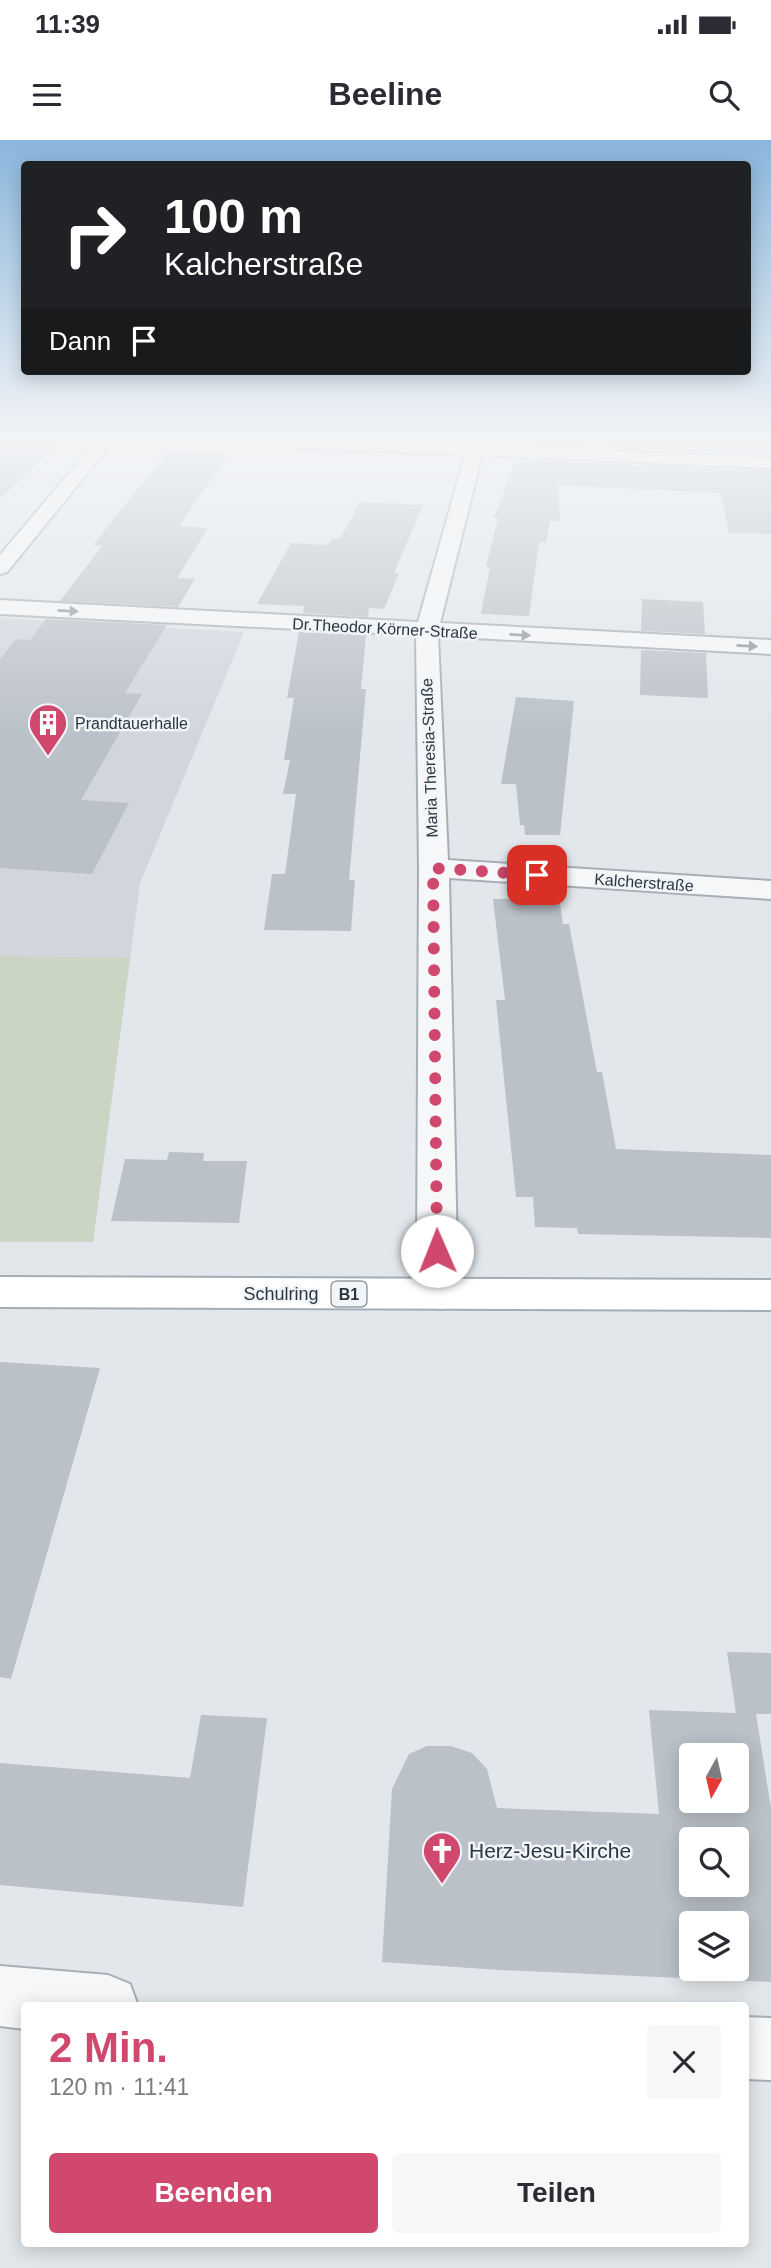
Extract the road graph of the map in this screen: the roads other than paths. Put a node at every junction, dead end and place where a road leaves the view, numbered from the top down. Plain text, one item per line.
1 (25, 537) edge
2 (451, 537) edge
3 (0, 568) edge
4 (0, 607) edge
5 (427, 630) junction
6 (771, 647) edge
7 (433, 868) junction
8 (771, 890) edge
9 (0, 1292) edge
10 (440, 1294) junction
11 (771, 1295) edge
12 (0, 1996) edge
13 (65, 2002) edge
14 (749, 2048) edge
15 (771, 2049) edge

1 - 3 street
2 - 5 street, Maria Theresia-Straße
4 -> 5 street, Dr.Theodor Körner-Straße
5 -> 6 street, Dr.Theodor Körner-Straße
5 - 7 street, Maria Theresia-Straße
7 - 8 street, Kalcherstraße
7 - 10 street, Maria Theresia-Straße
9 - 10 main road, Schulring / B1
10 - 11 main road, Schulring / B1
12 - 13 street
14 - 15 street

